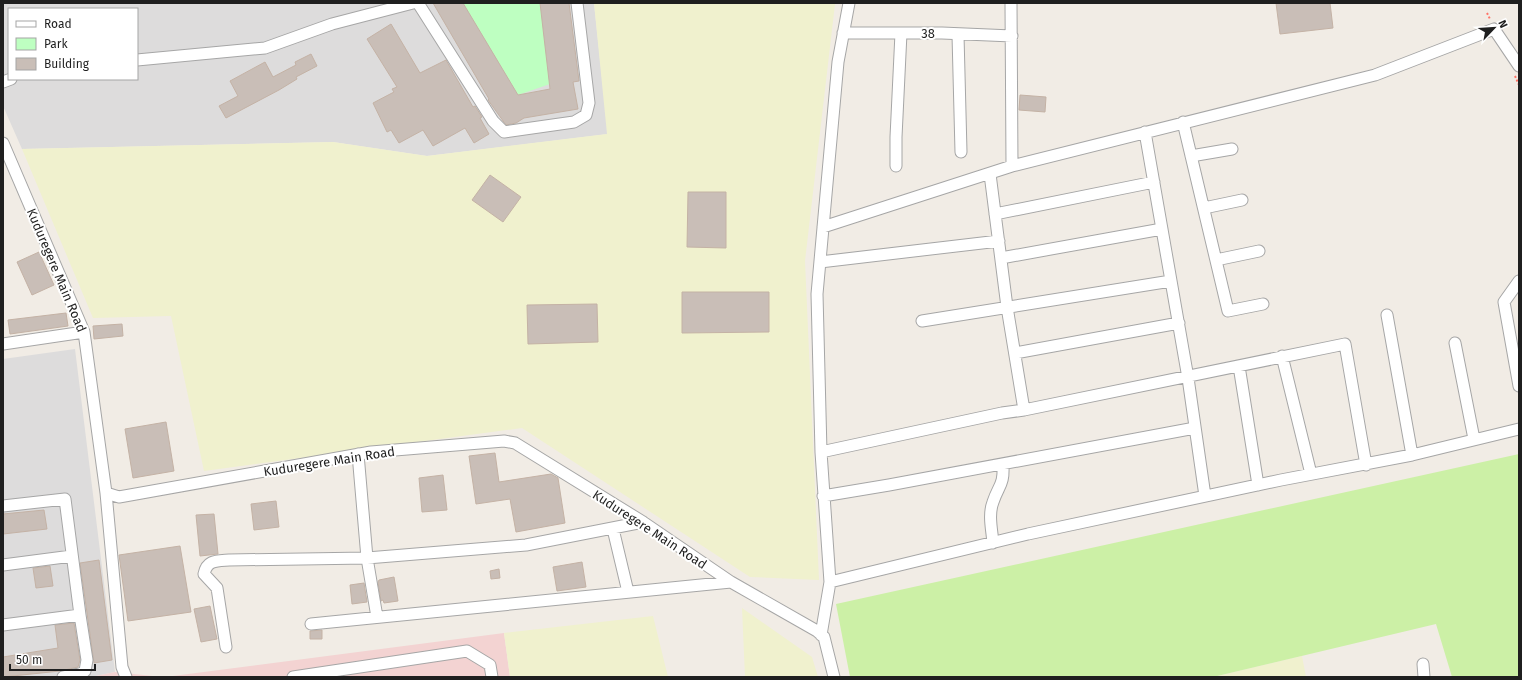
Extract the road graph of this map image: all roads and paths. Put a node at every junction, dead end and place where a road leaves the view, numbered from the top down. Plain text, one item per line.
1 (413, 3) edge
2 (418, 3) edge
3 (578, 3) edge
4 (849, 3) edge
5 (1011, 3) edge
6 (843, 33) junction
7 (901, 33) junction
8 (958, 35) junction
9 (1012, 36) junction
10 (138, 60) edge
11 (1519, 66) edge
12 (1183, 122) junction
13 (1145, 132) junction
14 (3, 144) edge
15 (1232, 149) dead end
16 (961, 152) dead end
17 (1191, 156) junction
18 (896, 166) dead end
19 (1012, 166) junction
20 (990, 174) junction
21 (1154, 182) junction
22 (1242, 200) dead end
23 (1204, 208) junction
24 (995, 214) junction
25 (823, 227) junction
26 (1162, 229) junction
27 (999, 241) junction
28 (1259, 251) dead end
29 (1001, 258) junction
30 (1216, 260) junction
31 (820, 262) junction
32 (1171, 281) junction
33 (1519, 281) edge
34 (1263, 304) dead end
35 (1007, 307) junction
36 (1387, 315) dead end
37 (922, 321) dead end
38 (1179, 323) junction
39 (84, 332) junction
40 (1454, 343) dead end
41 (3, 344) edge
42 (1015, 353) junction
43 (1282, 356) junction
44 (1239, 366) junction
45 (1188, 378) junction
46 (1519, 386) edge
47 (1024, 410) junction
48 (1195, 428) junction
49 (1519, 430) edge
50 (1474, 439) junction
51 (821, 452) junction
52 (358, 454) junction
53 (1412, 455) junction
54 (1002, 464) junction
55 (1366, 465) junction
56 (1310, 474) junction
57 (1258, 485) junction
58 (106, 493) junction
59 (824, 496) junction
60 (1205, 496) junction
61 (3, 506) edge
62 (643, 522) junction
63 (614, 529) junction
64 (993, 543) junction
65 (72, 556) junction
66 (367, 558) junction
67 (3, 565) edge
68 (732, 582) junction
69 (830, 582) junction
70 (628, 592) junction
71 (80, 615) junction
72 (377, 617) junction
73 (311, 624) dead end
74 (3, 625) edge
75 (821, 635) junction
76 (226, 647) dead end
77 (1423, 664) dead end
78 (318, 675) edge
79 (63, 677) edge
80 (126, 677) edge
81 (293, 677) edge
82 (492, 677) edge
83 (834, 677) edge
84 (1424, 677) edge

1 - 10 street
2 - 3 street
4 - 6 street
5 - 9 street
6 - 7 street, 38
6 - 25 street
7 - 8 street, 38
7 - 18 street
8 - 9 street, 38
8 - 16 street
9 - 19 street
11 - 12 street
12 - 13 street
12 - 17 street
13 - 19 street
13 - 21 street
14 - 39 street, Kuduregere Main Road
15 - 17 street
17 - 23 street
19 - 20 street
20 - 24 street
20 - 25 street
21 - 24 street
21 - 26 street
22 - 23 street
23 - 30 street
24 - 27 street
25 - 31 street
26 - 29 street
26 - 32 street
27 - 29 street
27 - 31 street
28 - 30 street
29 - 35 street
30 - 34 street
31 - 51 street
32 - 35 street
32 - 38 street
33 - 46 street
35 - 37 street
35 - 42 street
36 - 53 street
38 - 42 street
38 - 45 street
39 - 41 street
39 - 58 street, Kuduregere Main Road
40 - 50 street
42 - 47 street
43 - 44 street
43 - 55 street
43 - 56 street
44 - 45 street
44 - 57 street
45 - 47 street
45 - 48 street
47 - 51 street
48 - 54 street
48 - 60 street
49 - 50 street
50 - 53 street
51 - 59 street
52 - 58 street, Kuduregere Main Road
52 - 62 street, Kuduregere Main Road
52 - 66 street
53 - 55 street
54 - 59 street
54 - 64 street
55 - 56 street
56 - 57 street
57 - 60 street
58 - 80 street
59 - 69 street
60 - 64 street
61 - 65 street
62 - 63 street
62 - 68 street, Kuduregere Main Road
63 - 66 street
63 - 70 street
64 - 69 street
65 - 67 street
65 - 71 street
66 - 72 street
66 - 76 street
68 - 70 street
68 - 75 street, Kuduregere Main Road
69 - 75 street
70 - 72 street
71 - 74 street
71 - 79 street
72 - 73 street
75 - 83 street
77 - 84 street
78 - 81 street
78 - 82 street

